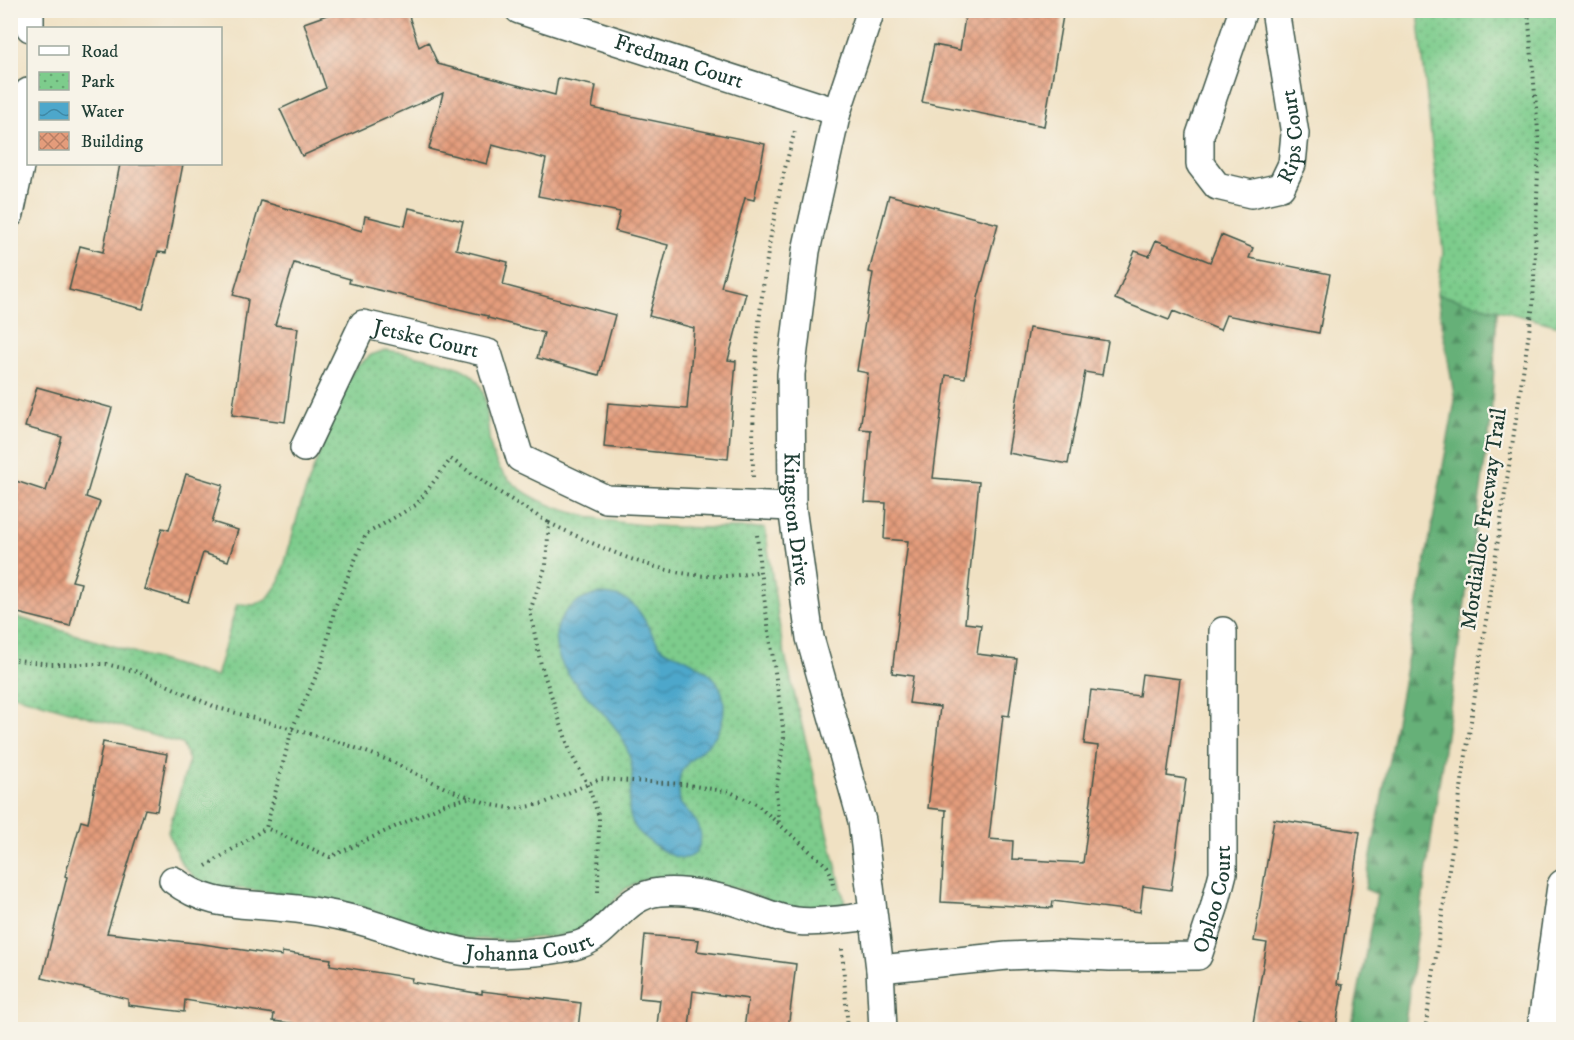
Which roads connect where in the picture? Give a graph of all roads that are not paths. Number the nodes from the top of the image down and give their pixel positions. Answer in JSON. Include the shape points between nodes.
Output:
{"nodes":[{"id":1,"x":30,"y":10,"type":"edge"},
{"id":2,"x":519,"y":10,"type":"edge"},
{"id":3,"x":871,"y":10,"type":"edge"},
{"id":4,"x":1243,"y":10,"type":"edge"},
{"id":5,"x":1275,"y":10,"type":"edge"},
{"id":6,"x":30,"y":27,"type":"edge"},
{"id":7,"x":27,"y":101,"type":"edge"},
{"id":8,"x":837,"y":112,"type":"junction"},
{"id":9,"x":10,"y":214,"type":"edge"},
{"id":10,"x":304,"y":448,"type":"dead end"},
{"id":11,"x":792,"y":507,"type":"junction"},
{"id":12,"x":1223,"y":631,"type":"dead end"},
{"id":13,"x":173,"y":880,"type":"road end"},
{"id":14,"x":1563,"y":885,"type":"edge"},
{"id":15,"x":873,"y":916,"type":"junction"},
{"id":16,"x":880,"y":969,"type":"junction"},
{"id":17,"x":883,"y":1029,"type":"edge"},
{"id":18,"x":1544,"y":1029,"type":"edge"}],
"edges":[{"from":1,"to":6,"type":"street"},
{"from":2,"to":8,"type":"street","name":"Fredman Court"},
{"from":3,"to":8,"type":"street","name":"Kingston Drive"},
{"from":4,"to":5,"type":"street","name":"Rips Court","via":[[1200,135],[1200,164],[1217,186],[1251,194],[1281,187],[1292,164],[1295,134]]},
{"from":7,"to":9,"type":"street"},
{"from":8,"to":11,"type":"street","name":"Kingston Drive","via":[[806,251],[791,374]]},
{"from":10,"to":11,"type":"street","name":"Jetske Court","via":[[363,324],[488,353],[520,458],[606,499]]},
{"from":11,"to":15,"type":"street","name":"Kingston Drive","via":[[810,638],[862,821]]},
{"from":12,"to":16,"type":"street","name":"Oploo Court","via":[[1222,873],[1198,956],[1050,954]]},
{"from":13,"to":15,"type":"street","name":"Johanna Court","via":[[206,899],[315,911],[468,952],[541,951],[576,946],[593,939],[640,897],[666,892],[715,897],[798,921]]},
{"from":14,"to":18,"type":"highway"},
{"from":15,"to":16,"type":"street","name":"Kingston Drive"},
{"from":16,"to":17,"type":"street","name":"Kingston Drive"}]}
